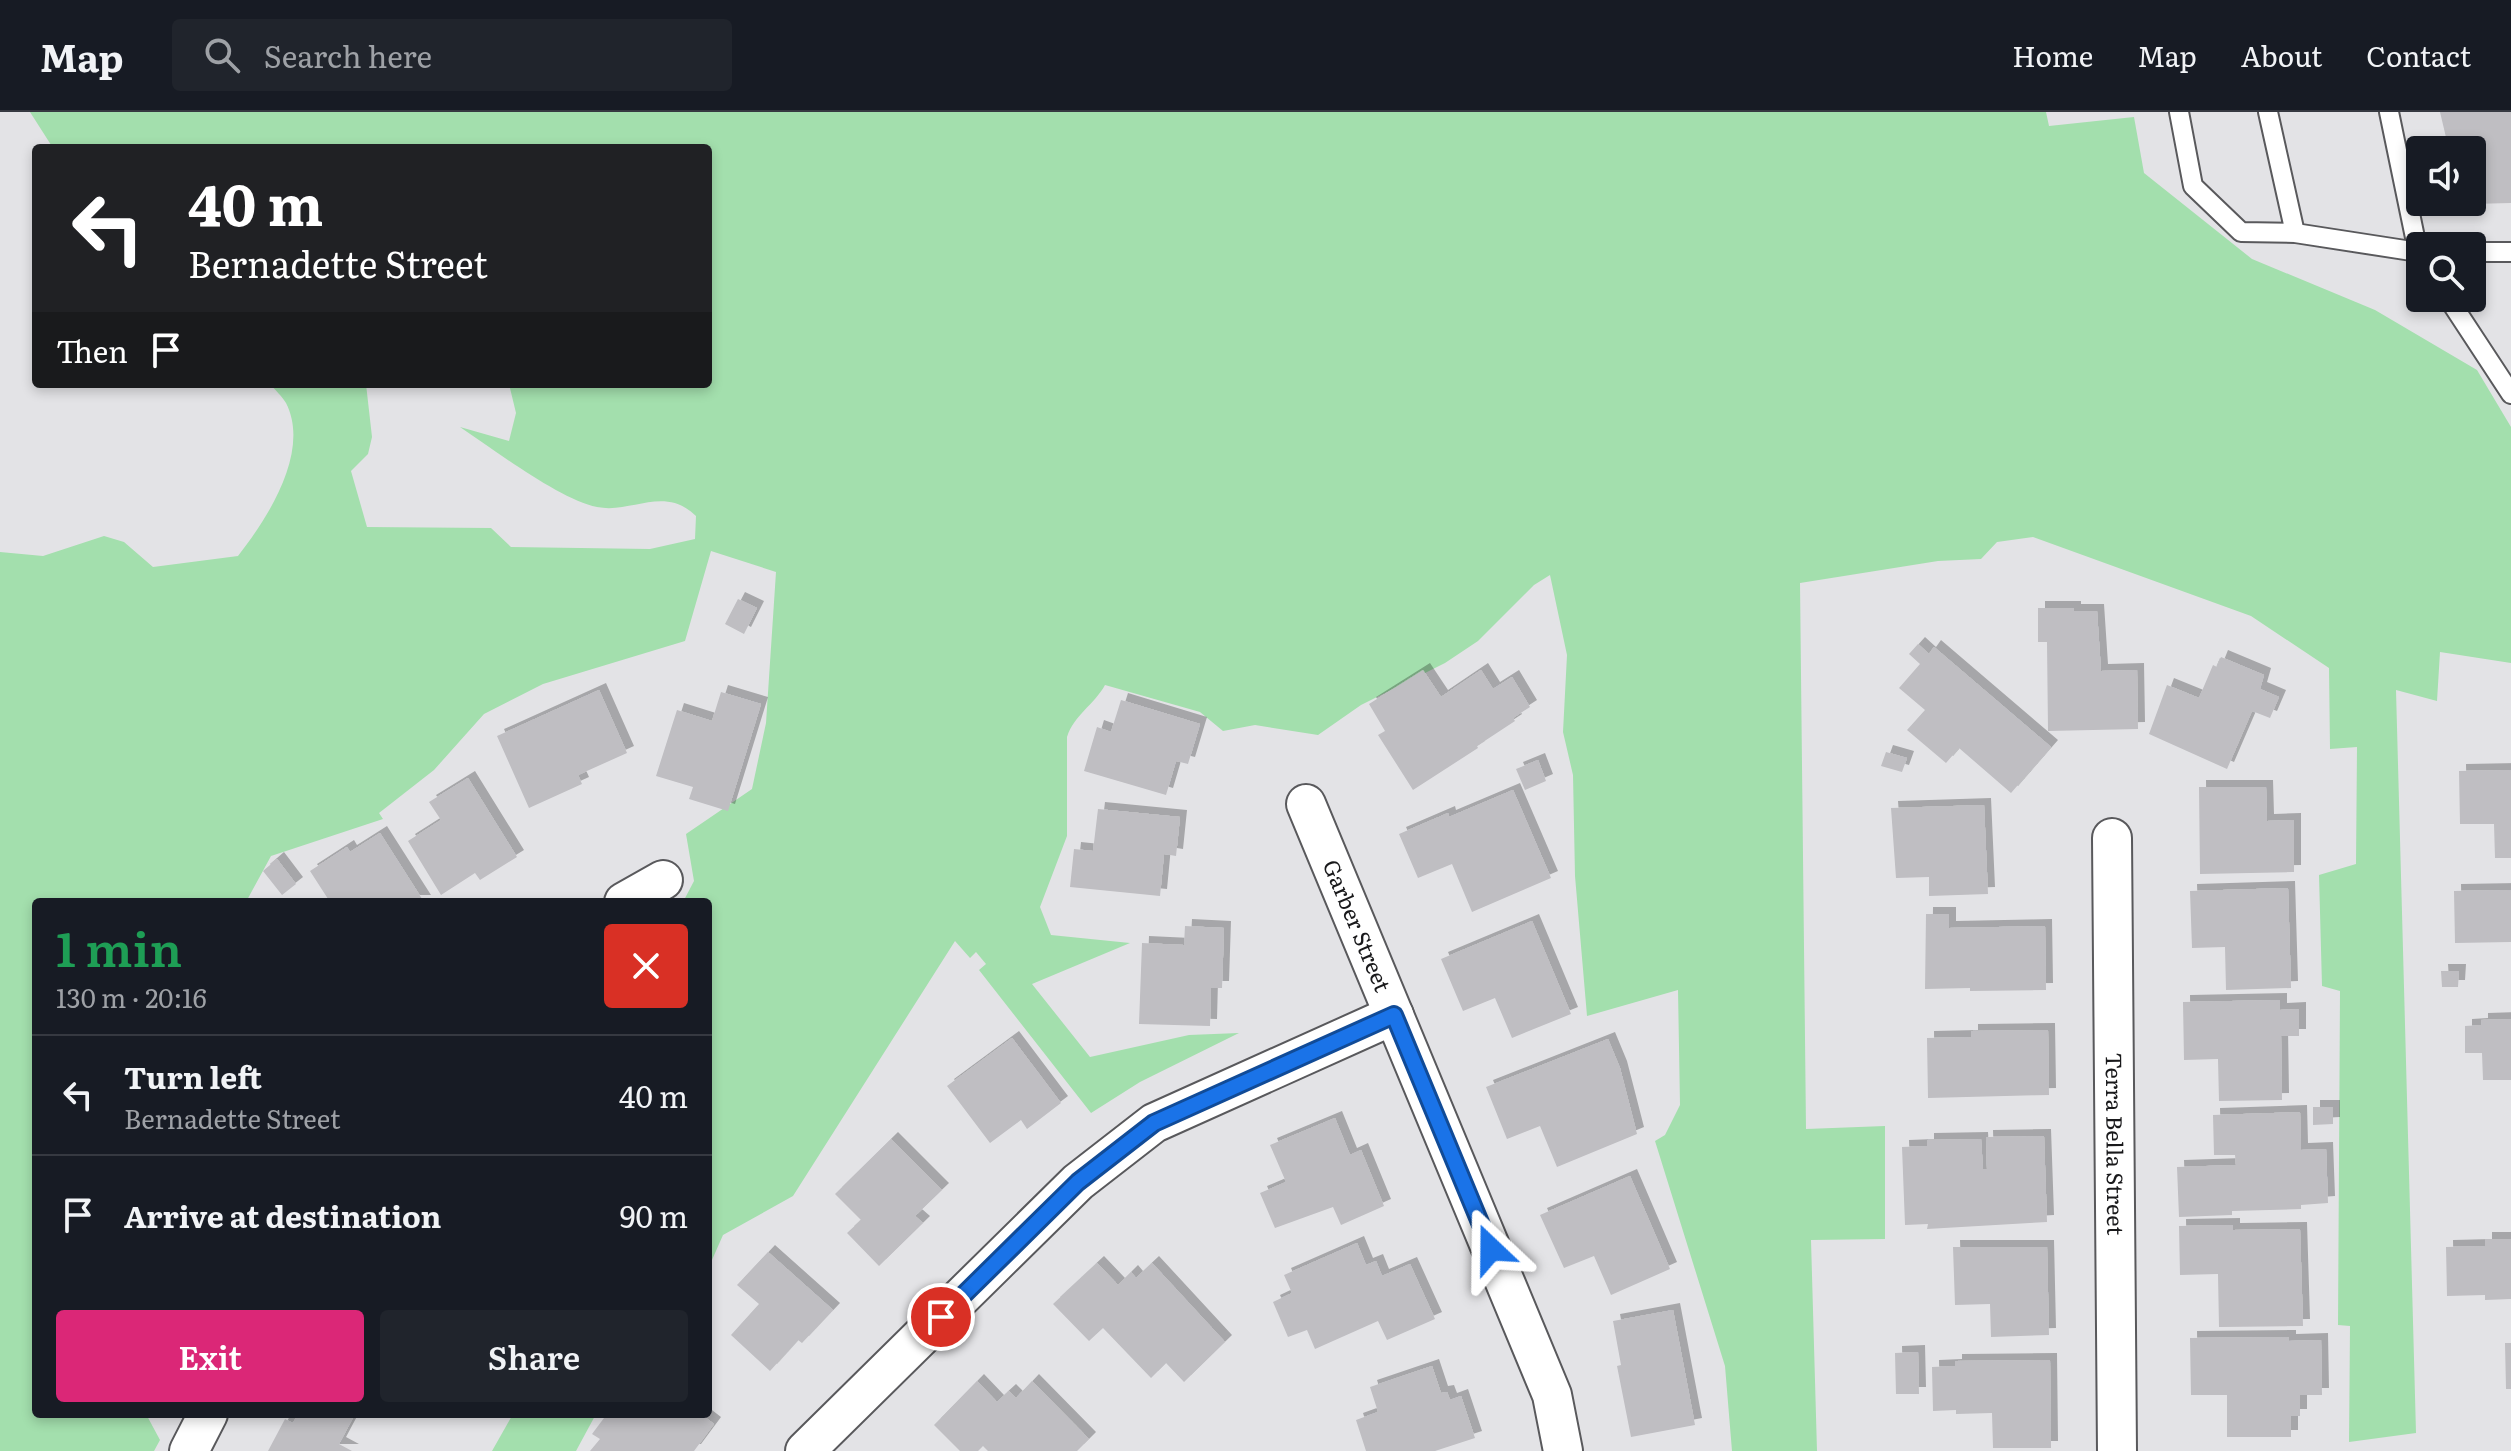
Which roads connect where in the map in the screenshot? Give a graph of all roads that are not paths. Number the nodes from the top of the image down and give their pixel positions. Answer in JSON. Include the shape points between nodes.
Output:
{"nodes":[{"id":1,"x":2179,"y":112,"type":"edge"},
{"id":2,"x":2268,"y":112,"type":"edge"},
{"id":3,"x":2389,"y":112,"type":"edge"},
{"id":4,"x":2415,"y":232,"type":"edge"},
{"id":5,"x":2295,"y":233,"type":"junction"},
{"id":6,"x":2406,"y":251,"type":"edge"},
{"id":7,"x":2486,"y":252,"type":"edge"},
{"id":8,"x":2511,"y":252,"type":"edge"},
{"id":9,"x":2458,"y":312,"type":"edge"},
{"id":10,"x":2509,"y":386,"type":"edge"},
{"id":11,"x":1306,"y":804,"type":"dead end"},
{"id":12,"x":2112,"y":838,"type":"dead end"},
{"id":13,"x":663,"y":880,"type":"dead end"},
{"id":14,"x":631,"y":898,"type":"edge"},
{"id":15,"x":1394,"y":1015,"type":"junction"},
{"id":16,"x":206,"y":1418,"type":"edge"},
{"id":17,"x":189,"y":1451,"type":"edge"},
{"id":18,"x":805,"y":1451,"type":"edge"},
{"id":19,"x":1563,"y":1451,"type":"edge"},
{"id":20,"x":2117,"y":1451,"type":"edge"}],
"edges":[{"from":1,"to":5,"type":"lane","via":[[2193,186],[2241,232]]},
{"from":2,"to":5,"type":"lane"},
{"from":3,"to":4,"type":"lane"},
{"from":5,"to":6,"type":"lane"},
{"from":7,"to":8,"type":"lane"},
{"from":9,"to":10,"type":"lane"},
{"from":11,"to":15,"type":"street","name":"Garber Street"},
{"from":12,"to":20,"type":"street","name":"Terra Bella Street"},
{"from":13,"to":14,"type":"street"},
{"from":15,"to":18,"type":"street","via":[[1154,1123],[1078,1182]]},
{"from":15,"to":19,"type":"street","name":"Garber Street","via":[[1552,1395]]},
{"from":16,"to":17,"type":"street"}]}
